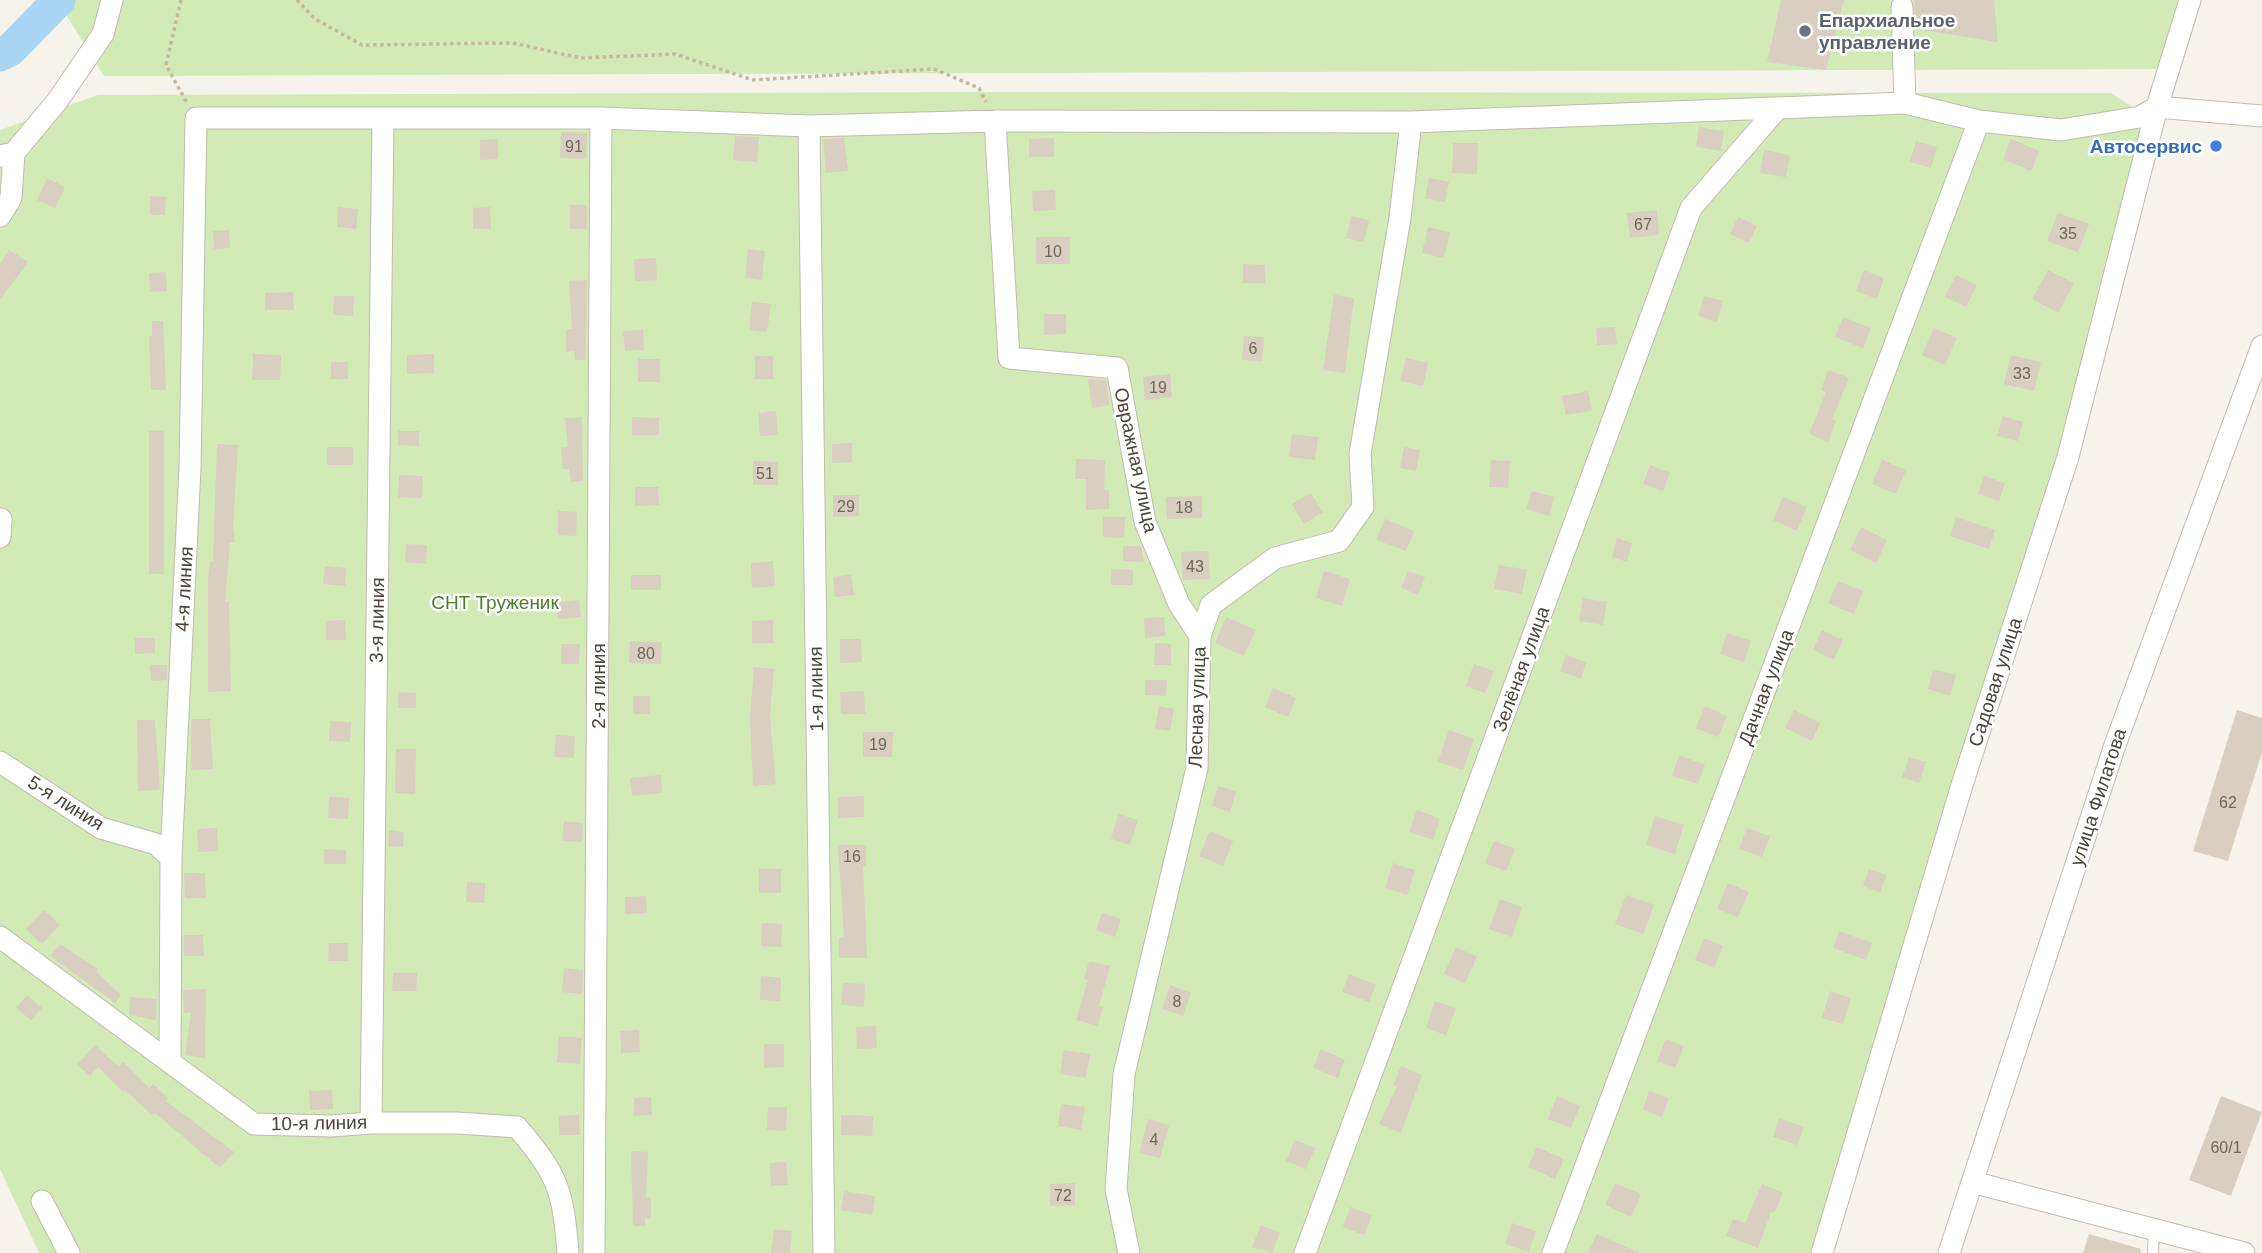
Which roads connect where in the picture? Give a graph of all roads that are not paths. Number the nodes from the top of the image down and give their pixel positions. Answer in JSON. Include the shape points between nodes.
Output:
{"nodes":[{"id":1,"x":112,"y":0,"type":"edge"},
{"id":2,"x":2190,"y":0,"type":"edge"},
{"id":3,"x":1902,"y":7,"type":"dead end"},
{"id":4,"x":1905,"y":103,"type":"junction"},
{"id":5,"x":2157,"y":107,"type":"junction"},
{"id":6,"x":1777,"y":108,"type":"junction"},
{"id":7,"x":2262,"y":116,"type":"edge"},
{"id":8,"x":383,"y":118,"type":"junction"},
{"id":9,"x":601,"y":118,"type":"junction"},
{"id":10,"x":996,"y":121,"type":"junction"},
{"id":11,"x":1979,"y":121,"type":"junction"},
{"id":12,"x":1411,"y":122,"type":"junction"},
{"id":13,"x":809,"y":126,"type":"junction"},
{"id":14,"x":7,"y":154,"type":"edge"},
{"id":15,"x":0,"y":216,"type":"edge"},
{"id":16,"x":2262,"y":346,"type":"edge"},
{"id":17,"x":1,"y":519,"type":"edge"},
{"id":18,"x":0,"y":537,"type":"edge"},
{"id":19,"x":1200,"y":636,"type":"junction"},
{"id":20,"x":0,"y":762,"type":"edge"},
{"id":21,"x":171,"y":858,"type":"junction"},
{"id":22,"x":0,"y":937,"type":"edge"},
{"id":23,"x":170,"y":1060,"type":"junction"},
{"id":24,"x":371,"y":1123,"type":"junction"},
{"id":25,"x":1972,"y":1182,"type":"junction"},
{"id":26,"x":42,"y":1201,"type":"dead end"},
{"id":27,"x":2154,"y":1230,"type":"junction"},
{"id":28,"x":69,"y":1253,"type":"edge"},
{"id":29,"x":568,"y":1253,"type":"edge"},
{"id":30,"x":594,"y":1253,"type":"edge"},
{"id":31,"x":824,"y":1253,"type":"edge"},
{"id":32,"x":1129,"y":1253,"type":"edge"},
{"id":33,"x":1305,"y":1253,"type":"edge"},
{"id":34,"x":1553,"y":1253,"type":"edge"},
{"id":35,"x":1822,"y":1253,"type":"edge"},
{"id":36,"x":1949,"y":1253,"type":"edge"},
{"id":37,"x":2153,"y":1253,"type":"edge"},
{"id":38,"x":2244,"y":1253,"type":"edge"}],
"edges":[{"from":1,"to":14,"type":"street","via":[[103,34],[58,100]]},
{"from":2,"to":5,"type":"street","name":"Садовая улица"},
{"from":3,"to":4,"type":"street"},
{"from":4,"to":6,"type":"street"},
{"from":4,"to":11,"type":"street"},
{"from":5,"to":7,"type":"street"},
{"from":5,"to":11,"type":"street","via":[[2140,117],[2061,130]]},
{"from":5,"to":35,"type":"street","name":"Садовая улица","via":[[2068,457],[1962,785]]},
{"from":6,"to":12,"type":"street"},
{"from":6,"to":33,"type":"street","name":"Зелёная улица","via":[[1690,208]]},
{"from":8,"to":9,"type":"street"},
{"from":8,"to":21,"type":"street","name":"4-я линия","via":[[196,118],[190,468]]},
{"from":8,"to":24,"type":"street","name":"3-я линия"},
{"from":9,"to":13,"type":"street"},
{"from":9,"to":30,"type":"street","name":"2-я линия"},
{"from":10,"to":12,"type":"street"},
{"from":10,"to":13,"type":"street"},
{"from":10,"to":19,"type":"street","name":"Овражная улица","via":[[1009,358],[1118,368],[1145,522],[1179,604]]},
{"from":11,"to":34,"type":"street","name":"Дачная улица"},
{"from":12,"to":19,"type":"street","name":"Лесная улица","via":[[1400,218],[1360,454],[1363,507],[1339,541],[1275,558],[1211,605]]},
{"from":13,"to":31,"type":"street","name":"1-я линия"},
{"from":14,"to":15,"type":"street","via":[[11,198]]},
{"from":16,"to":25,"type":"street","name":"улица Филатова","via":[[2115,745]]},
{"from":17,"to":18,"type":"street"},
{"from":19,"to":32,"type":"street","name":"Лесная улица","via":[[1196,768],[1124,1074],[1116,1188]]},
{"from":20,"to":21,"type":"street","name":"5-я линия","via":[[101,828],[156,845]]},
{"from":21,"to":23,"type":"street","name":"4-я линия"},
{"from":22,"to":23,"type":"street","name":"10-я линия"},
{"from":23,"to":24,"type":"street","name":"10-я линия","via":[[254,1124]]},
{"from":24,"to":29,"type":"street","name":"10-я линия","via":[[517,1127],[547,1163],[564,1203]]},
{"from":25,"to":27,"type":"street"},
{"from":25,"to":36,"type":"street","name":"улица Филатова"},
{"from":26,"to":28,"type":"street"},
{"from":27,"to":37,"type":"lane"},
{"from":27,"to":38,"type":"street"}]}
